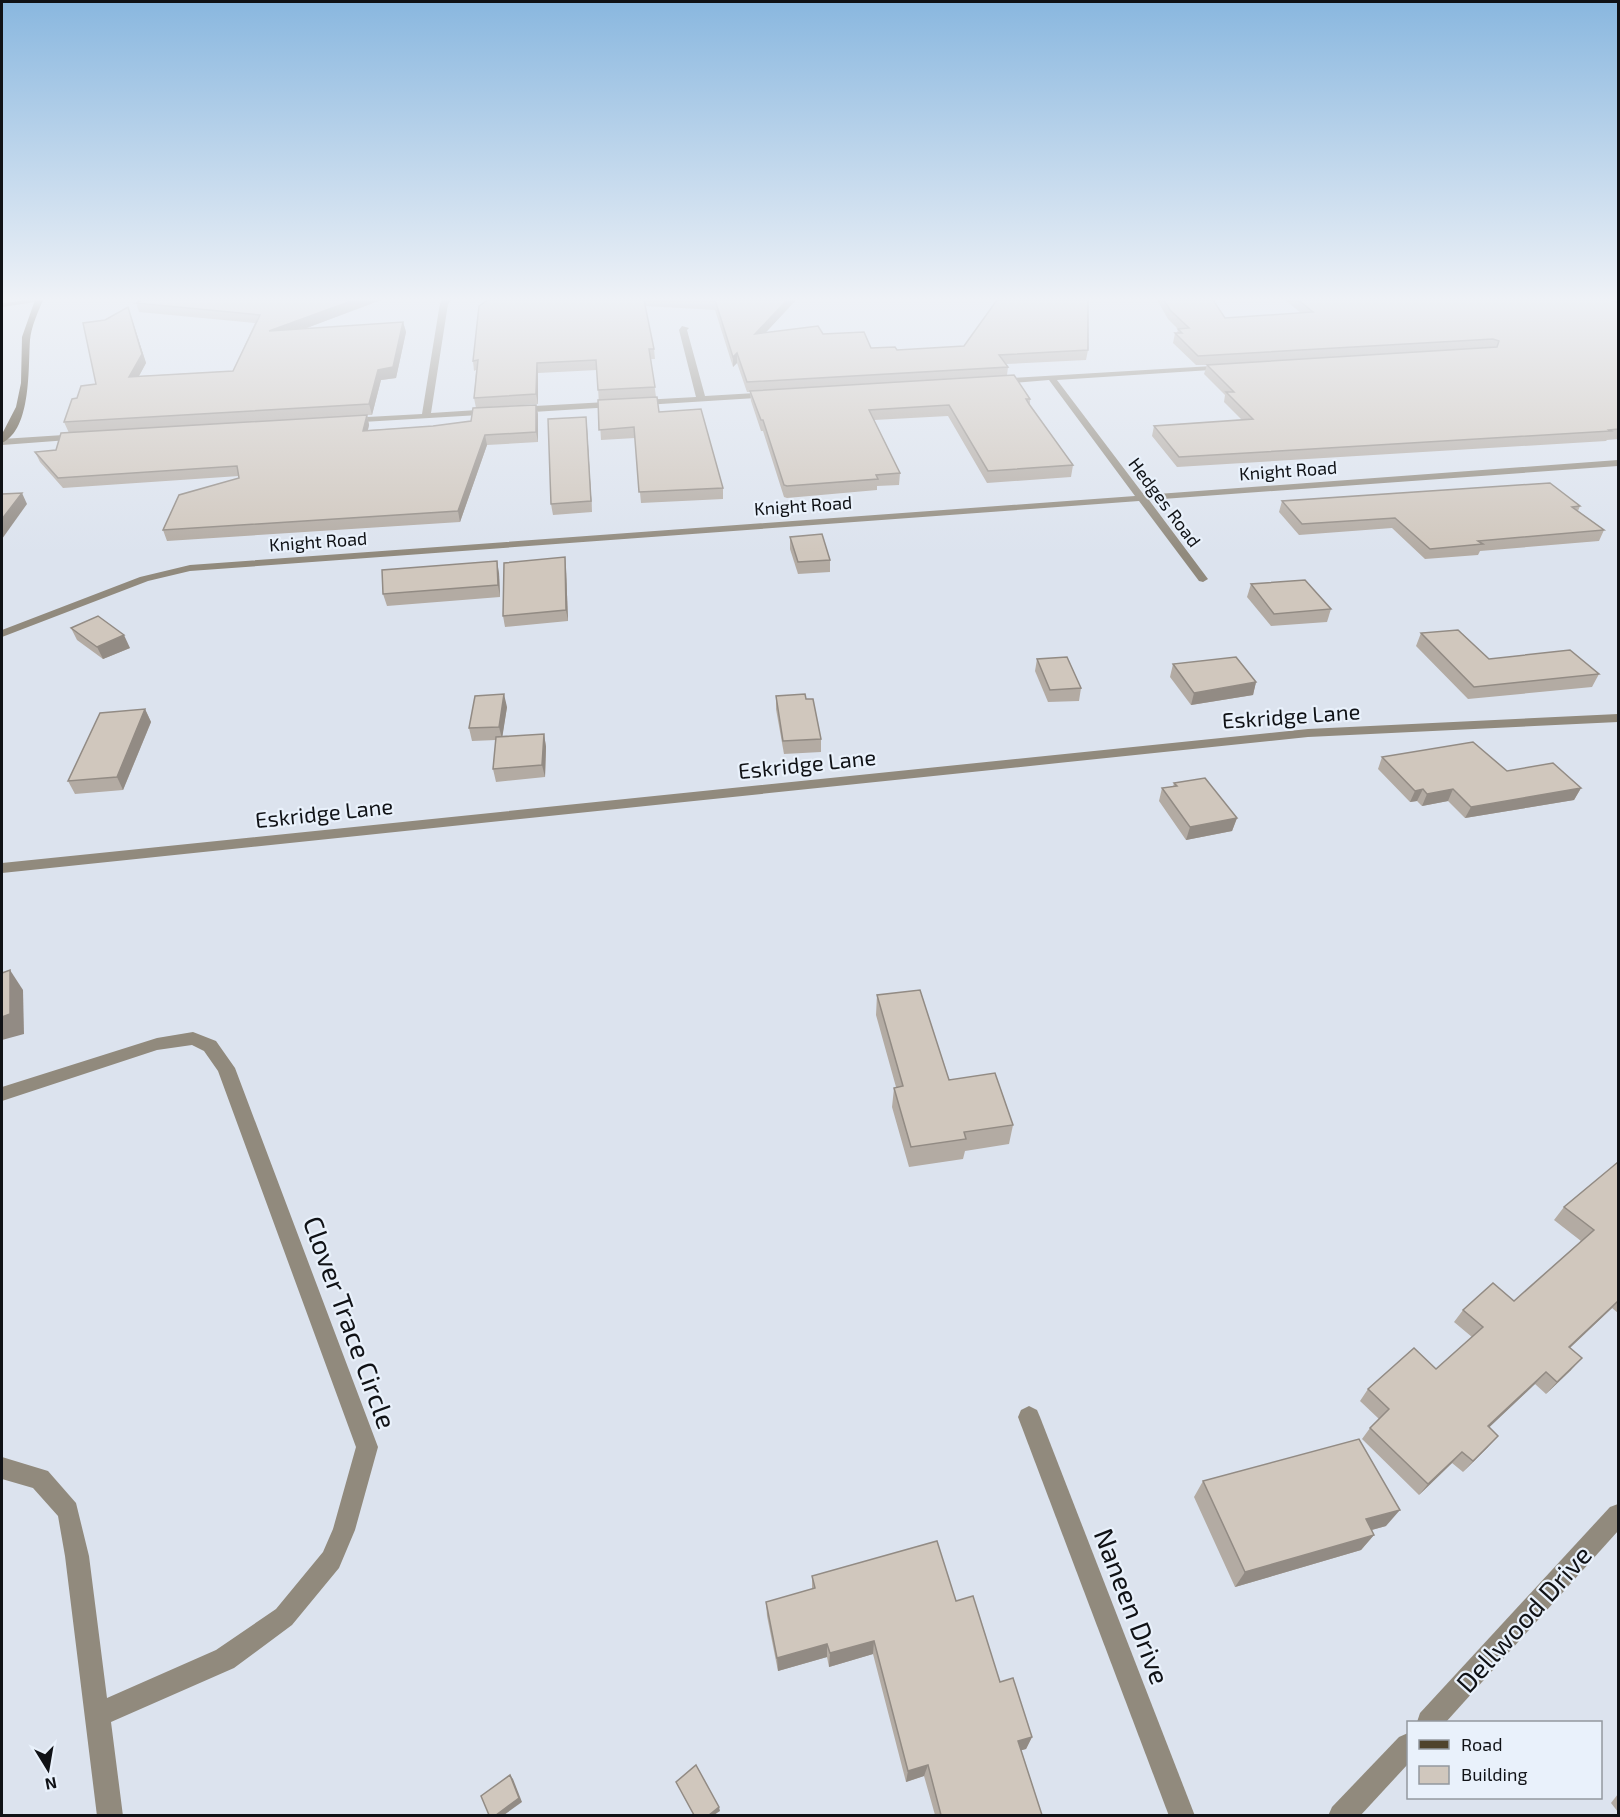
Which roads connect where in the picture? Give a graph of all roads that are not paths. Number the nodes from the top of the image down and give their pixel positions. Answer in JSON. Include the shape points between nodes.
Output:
{"nodes":[{"id":1,"x":25,"y":385,"type":"edge"},
{"id":2,"x":431,"y":385,"type":"edge"},
{"id":3,"x":697,"y":385,"type":"edge"},
{"id":4,"x":1056,"y":385,"type":"edge"},
{"id":5,"x":783,"y":394,"type":"edge"},
{"id":6,"x":701,"y":399,"type":"junction"},
{"id":7,"x":498,"y":411,"type":"edge"},
{"id":8,"x":510,"y":411,"type":"edge"},
{"id":9,"x":426,"y":416,"type":"junction"},
{"id":10,"x":344,"y":421,"type":"edge"},
{"id":11,"x":84,"y":437,"type":"edge"},
{"id":12,"x":2,"y":441,"type":"edge"},
{"id":13,"x":1618,"y":463,"type":"edge"},
{"id":14,"x":1141,"y":497,"type":"junction"},
{"id":15,"x":1203,"y":579,"type":"dead end"},
{"id":16,"x":2,"y":634,"type":"edge"},
{"id":17,"x":1618,"y":718,"type":"edge"},
{"id":18,"x":2,"y":868,"type":"edge"},
{"id":19,"x":2,"y":1094,"type":"edge"},
{"id":20,"x":1029,"y":1417,"type":"dead end"},
{"id":21,"x":2,"y":1468,"type":"edge"},
{"id":22,"x":1618,"y":1515,"type":"edge"},
{"id":23,"x":97,"y":1715,"type":"junction"},
{"id":24,"x":1431,"y":1721,"type":"edge"},
{"id":25,"x":1407,"y":1747,"type":"edge"},
{"id":26,"x":110,"y":1815,"type":"edge"},
{"id":27,"x":1182,"y":1815,"type":"edge"},
{"id":28,"x":1341,"y":1815,"type":"edge"}],
"edges":[{"from":1,"to":12,"type":"main road","via":[[20,407]]},
{"from":2,"to":9,"type":"street"},
{"from":3,"to":6,"type":"street"},
{"from":4,"to":14,"type":"street","name":"Hedges Road"},
{"from":5,"to":6,"type":"street"},
{"from":6,"to":8,"type":"street"},
{"from":7,"to":9,"type":"street"},
{"from":9,"to":10,"type":"street"},
{"from":11,"to":12,"type":"street"},
{"from":13,"to":14,"type":"street","name":"Knight Road"},
{"from":14,"to":15,"type":"street","name":"Hedges Road"},
{"from":14,"to":16,"type":"street","name":"Knight Road","via":[[190,568],[144,579]]},
{"from":17,"to":18,"type":"street","name":"Eskridge Lane","via":[[1308,733]]},
{"from":19,"to":23,"type":"street","name":"Clover Trace Circle","via":[[157,1044],[194,1038],[210,1046],[226,1068],[367,1447],[344,1530],[331,1560],[284,1617],[225,1659]]},
{"from":20,"to":27,"type":"street","name":"Naneen Drive"},
{"from":21,"to":23,"type":"street","via":[[40,1479],[68,1511]]},
{"from":22,"to":24,"type":"street","name":"Dellwood Drive"},
{"from":23,"to":26,"type":"street"},
{"from":25,"to":28,"type":"street"}]}
